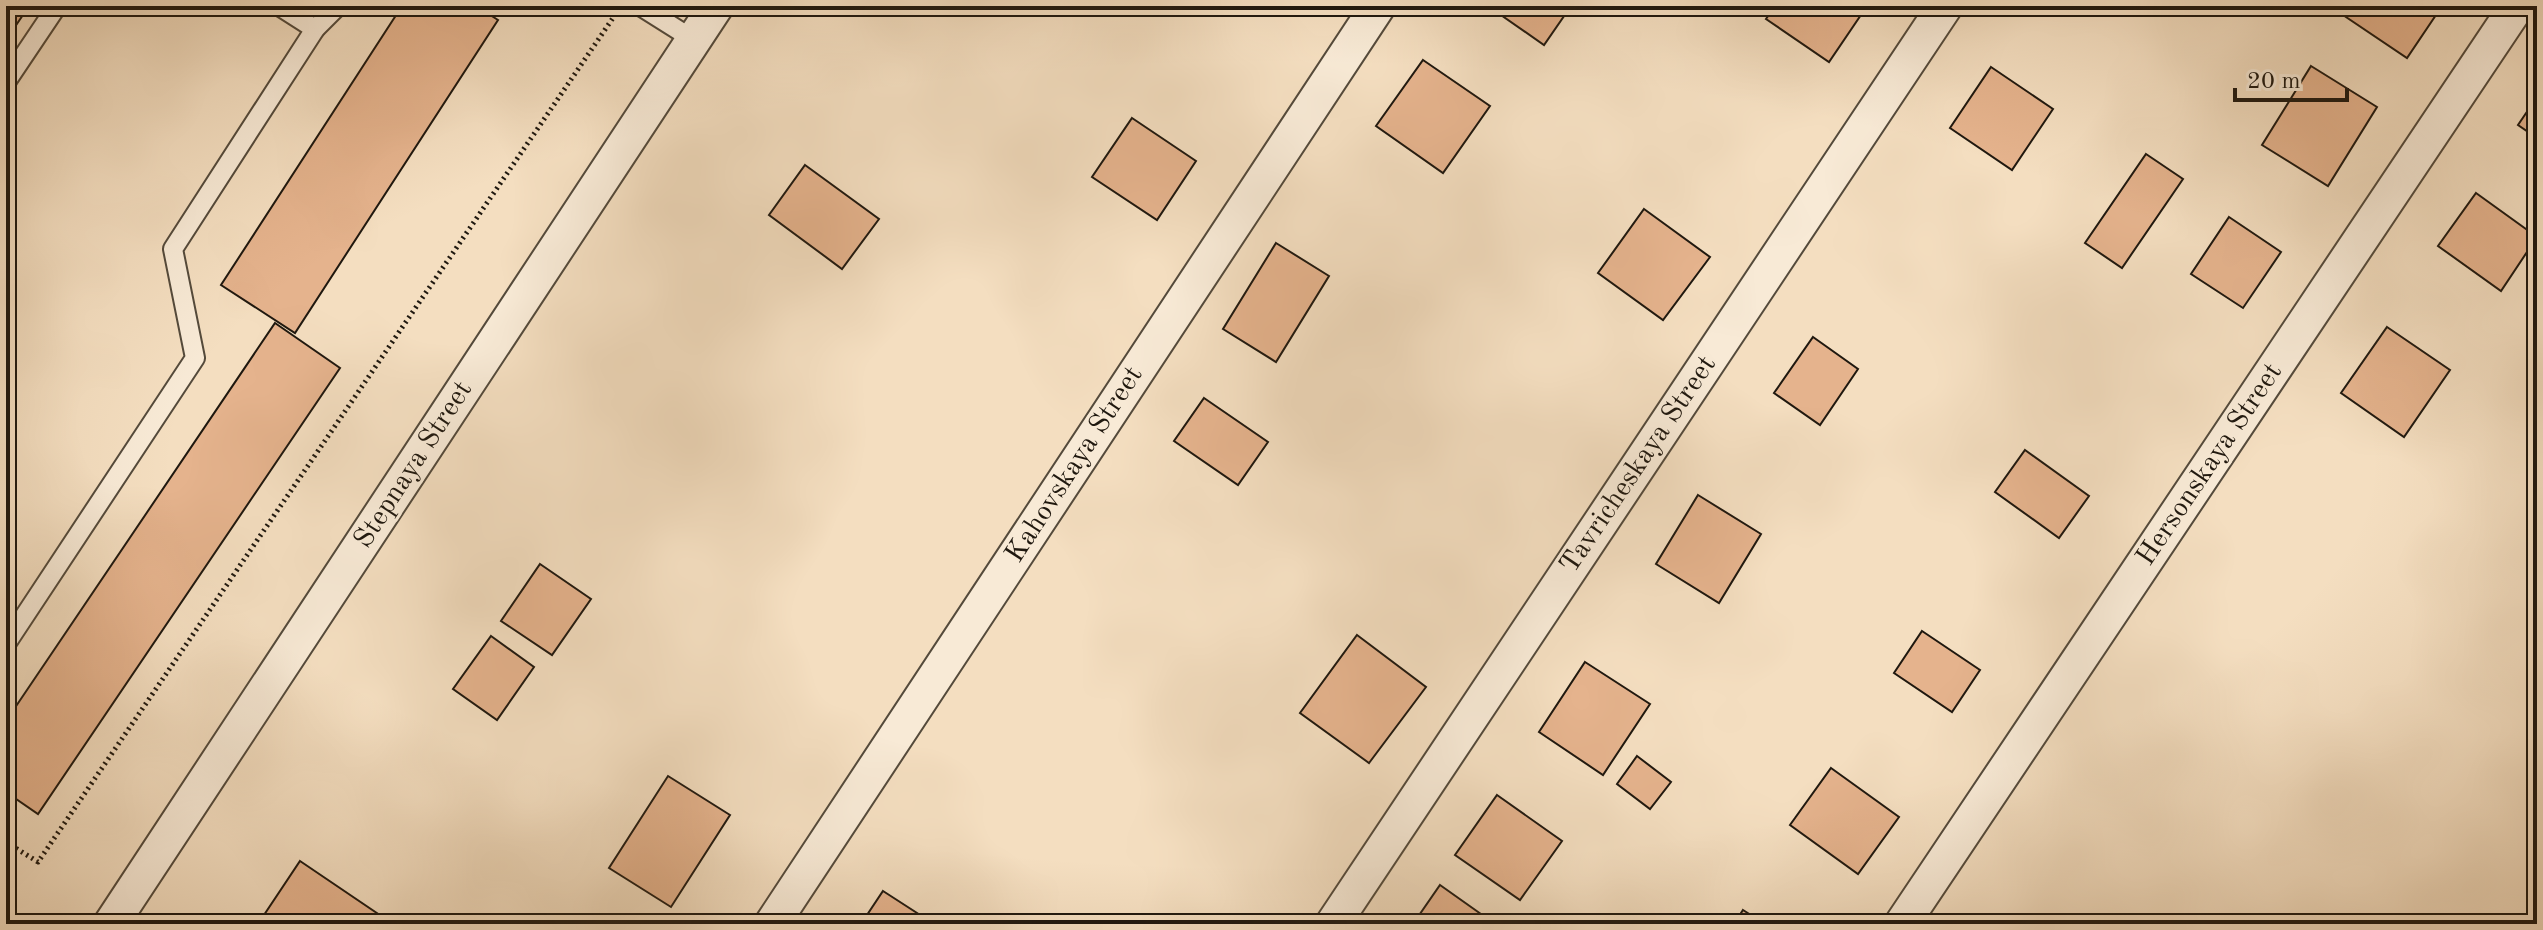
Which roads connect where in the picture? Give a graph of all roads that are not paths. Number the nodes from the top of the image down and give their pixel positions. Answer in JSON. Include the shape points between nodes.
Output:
{"nodes":[{"id":1,"x":57,"y":6,"type":"edge"},
{"id":2,"x":279,"y":6,"type":"edge"},
{"id":3,"x":338,"y":6,"type":"edge"},
{"id":4,"x":640,"y":6,"type":"edge"},
{"id":5,"x":716,"y":6,"type":"edge"},
{"id":6,"x":1378,"y":6,"type":"edge"},
{"id":7,"x":1945,"y":6,"type":"edge"},
{"id":8,"x":2517,"y":6,"type":"edge"},
{"id":9,"x":315,"y":29,"type":"junction"},
{"id":10,"x":694,"y":40,"type":"junction"},
{"id":11,"x":6,"y":82,"type":"edge"},
{"id":12,"x":6,"y":644,"type":"edge"},
{"id":13,"x":111,"y":924,"type":"edge"},
{"id":14,"x":772,"y":924,"type":"edge"},
{"id":15,"x":1333,"y":924,"type":"edge"},
{"id":16,"x":1902,"y":924,"type":"edge"}],
"edges":[{"from":1,"to":11,"type":"lane"},
{"from":2,"to":9,"type":"lane"},
{"from":3,"to":9,"type":"lane"},
{"from":4,"to":10,"type":"lane"},
{"from":5,"to":10,"type":"street","name":"Stepnaya Street"},
{"from":6,"to":14,"type":"street","name":"Kahovskaya Street"},
{"from":7,"to":15,"type":"street","name":"Tavricheskaya Street"},
{"from":8,"to":16,"type":"street","name":"Hersonskaya Street"},
{"from":9,"to":12,"type":"lane","via":[[173,249],[195,358]]},
{"from":10,"to":13,"type":"street","name":"Stepnaya Street"}]}
